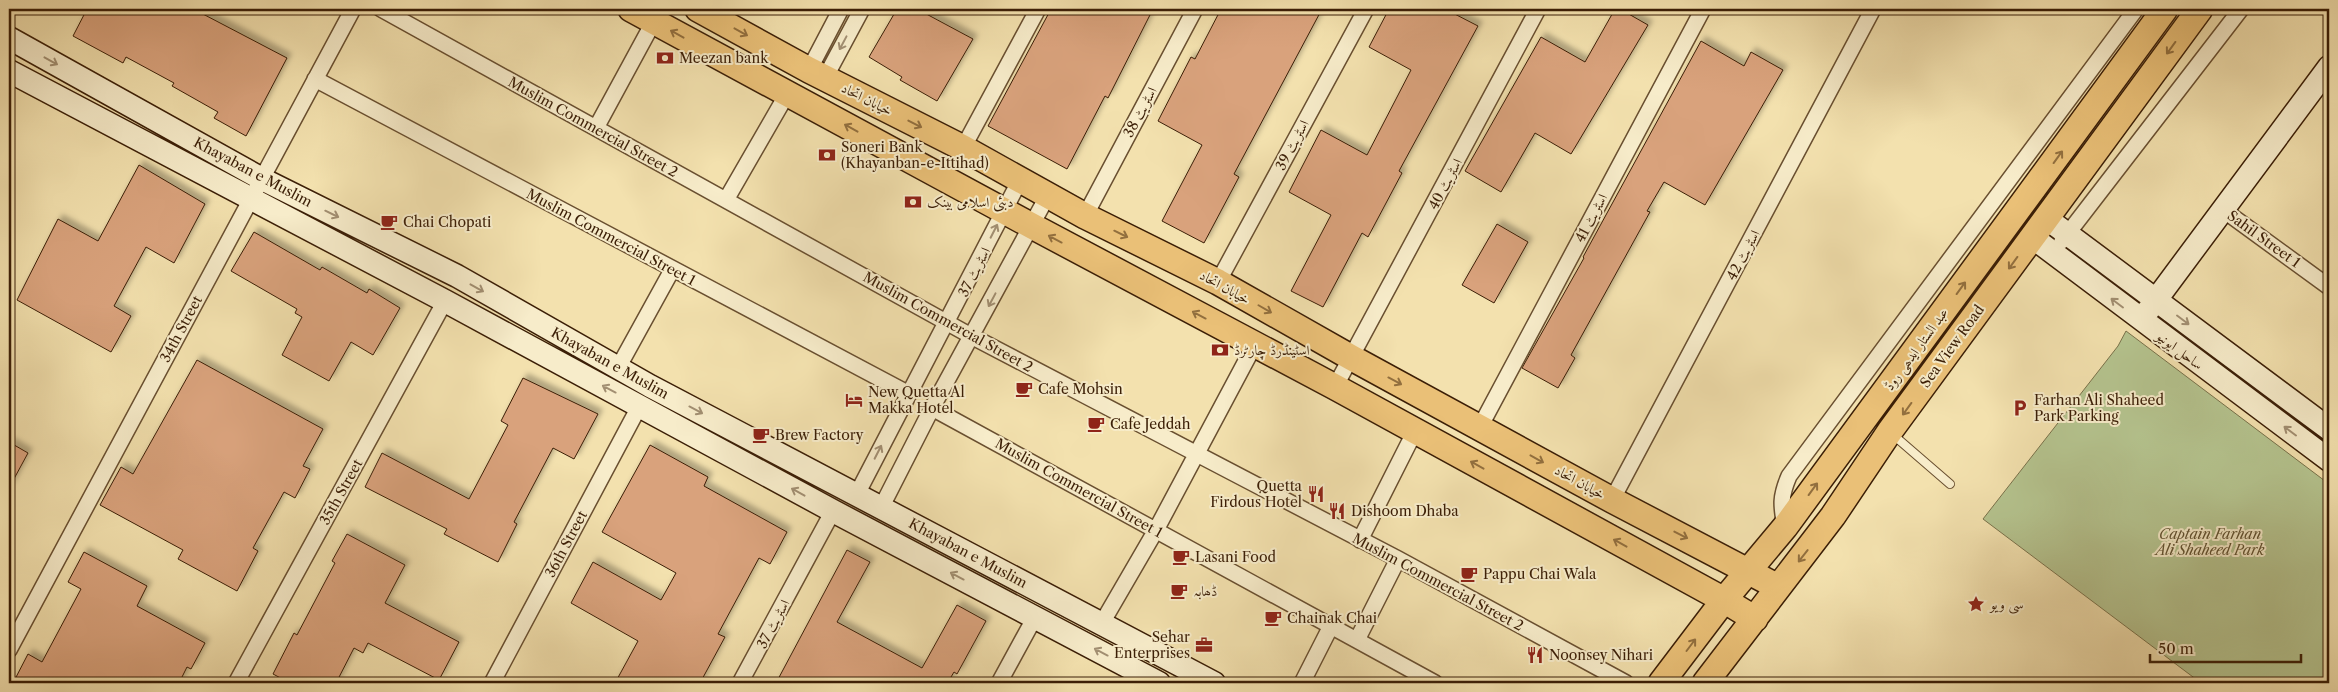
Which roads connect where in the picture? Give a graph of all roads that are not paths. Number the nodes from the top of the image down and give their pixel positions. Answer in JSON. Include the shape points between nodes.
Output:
{"nodes":[{"id":1,"x":353,"y":9,"type":"edge"},
{"id":2,"x":381,"y":9,"type":"edge"},
{"id":3,"x":631,"y":9,"type":"edge"},
{"id":4,"x":698,"y":9,"type":"edge"},
{"id":5,"x":841,"y":9,"type":"edge"},
{"id":6,"x":862,"y":9,"type":"edge"},
{"id":7,"x":1038,"y":9,"type":"edge"},
{"id":8,"x":1196,"y":9,"type":"edge"},
{"id":9,"x":1366,"y":9,"type":"edge"},
{"id":10,"x":1538,"y":9,"type":"edge"},
{"id":11,"x":1703,"y":9,"type":"edge"},
{"id":12,"x":1873,"y":9,"type":"edge"},
{"id":13,"x":2136,"y":9,"type":"edge"},
{"id":14,"x":2165,"y":9,"type":"edge"},
{"id":15,"x":2200,"y":9,"type":"edge"},
{"id":16,"x":2241,"y":9,"type":"edge"},
{"id":17,"x":654,"y":21,"type":"junction"},
{"id":18,"x":9,"y":38,"type":"edge"},
{"id":19,"x":9,"y":71,"type":"edge"},
{"id":20,"x":817,"y":74,"type":"junction"},
{"id":21,"x":2327,"y":75,"type":"edge"},
{"id":22,"x":315,"y":79,"type":"junction"},
{"id":23,"x":787,"y":94,"type":"junction"},
{"id":24,"x":115,"y":97,"type":"junction"},
{"id":25,"x":102,"y":121,"type":"junction"},
{"id":26,"x":596,"y":128,"type":"junction"},
{"id":27,"x":963,"y":148,"type":"junction"},
{"id":28,"x":262,"y":179,"type":"junction"},
{"id":29,"x":1020,"y":180,"type":"junction"},
{"id":30,"x":1048,"y":196,"type":"junction"},
{"id":31,"x":250,"y":200,"type":"junction"},
{"id":32,"x":726,"y":200,"type":"junction"},
{"id":33,"x":2222,"y":209,"type":"junction"},
{"id":34,"x":1004,"y":211,"type":"junction"},
{"id":35,"x":1085,"y":216,"type":"junction"},
{"id":36,"x":2046,"y":218,"type":"junction"},
{"id":37,"x":1032,"y":226,"type":"junction"},
{"id":38,"x":2068,"y":233,"type":"junction"},
{"id":39,"x":2032,"y":237,"type":"junction"},
{"id":40,"x":2053,"y":254,"type":"junction"},
{"id":41,"x":672,"y":270,"type":"junction"},
{"id":42,"x":1218,"y":282,"type":"junction"},
{"id":43,"x":2329,"y":287,"type":"edge"},
{"id":44,"x":2155,"y":300,"type":"junction"},
{"id":45,"x":445,"y":301,"type":"junction"},
{"id":46,"x":534,"y":320,"type":"junction"},
{"id":47,"x":2141,"y":321,"type":"junction"},
{"id":48,"x":948,"y":323,"type":"junction"},
{"id":49,"x":972,"y":337,"type":"junction"},
{"id":50,"x":523,"y":343,"type":"junction"},
{"id":51,"x":1255,"y":344,"type":"junction"},
{"id":52,"x":1352,"y":358,"type":"junction"},
{"id":53,"x":618,"y":368,"type":"junction"},
{"id":54,"x":1335,"y":387,"type":"junction"},
{"id":55,"x":908,"y":394,"type":"junction"},
{"id":56,"x":640,"y":405,"type":"junction"},
{"id":57,"x":932,"y":408,"type":"junction"},
{"id":58,"x":1480,"y":427,"type":"junction"},
{"id":59,"x":2329,"y":428,"type":"edge"},
{"id":60,"x":1415,"y":431,"type":"junction"},
{"id":61,"x":1890,"y":431,"type":"junction"},
{"id":62,"x":760,"y":444,"type":"junction"},
{"id":63,"x":1196,"y":454,"type":"junction"},
{"id":64,"x":2329,"y":460,"type":"edge"},
{"id":65,"x":750,"y":465,"type":"junction"},
{"id":66,"x":1950,"y":484,"type":"dead end"},
{"id":67,"x":856,"y":496,"type":"junction"},
{"id":68,"x":1612,"y":500,"type":"junction"},
{"id":69,"x":880,"y":508,"type":"junction"},
{"id":70,"x":833,"y":511,"type":"junction"},
{"id":71,"x":1785,"y":527,"type":"junction"},
{"id":72,"x":1156,"y":530,"type":"junction"},
{"id":73,"x":1360,"y":540,"type":"junction"},
{"id":74,"x":1398,"y":559,"type":"junction"},
{"id":75,"x":990,"y":565,"type":"junction"},
{"id":76,"x":1750,"y":571,"type":"junction"},
{"id":77,"x":1778,"y":587,"type":"junction"},
{"id":78,"x":979,"y":588,"type":"junction"},
{"id":79,"x":1724,"y":600,"type":"junction"},
{"id":80,"x":1034,"y":617,"type":"junction"},
{"id":81,"x":1754,"y":619,"type":"junction"},
{"id":82,"x":1102,"y":623,"type":"junction"},
{"id":83,"x":1331,"y":626,"type":"junction"},
{"id":84,"x":1356,"y":640,"type":"junction"},
{"id":85,"x":9,"y":650,"type":"edge"},
{"id":86,"x":236,"y":683,"type":"edge"},
{"id":87,"x":492,"y":683,"type":"edge"},
{"id":88,"x":740,"y":683,"type":"edge"},
{"id":89,"x":999,"y":683,"type":"edge"},
{"id":90,"x":1159,"y":683,"type":"edge"},
{"id":91,"x":1214,"y":683,"type":"edge"},
{"id":92,"x":1302,"y":683,"type":"edge"},
{"id":93,"x":1435,"y":683,"type":"edge"},
{"id":94,"x":1626,"y":683,"type":"edge"},
{"id":95,"x":1661,"y":683,"type":"edge"},
{"id":96,"x":1705,"y":683,"type":"edge"}],
"edges":[{"from":1,"to":22,"type":"street","name":"34th Street"},
{"from":2,"to":26,"type":"street","name":"Muslim Commercial Street 2"},
{"from":3,"to":17,"type":"main road"},
{"from":4,"to":20,"type":"main road","name":"خیابان اتحاد","one_way":true},
{"from":5,"to":20,"type":"street"},
{"from":6,"to":20,"type":"street","one_way":true},
{"from":7,"to":27,"type":"street"},
{"from":8,"to":35,"type":"street","name":"اسٹریٹ 38"},
{"from":9,"to":42,"type":"street","name":"اسٹریٹ 39"},
{"from":10,"to":52,"type":"street","name":"اسٹریٹ 40"},
{"from":11,"to":58,"type":"street","name":"اسٹریٹ 41"},
{"from":12,"to":68,"type":"street","name":"اسٹریٹ 42"},
{"from":13,"to":71,"type":"street","via":[[1789,476],[1782,493]]},
{"from":71,"to":14,"type":"main road","name":"عبد الستار ایدھی روڈ","one_way":true},
{"from":15,"to":36,"type":"main road","name":"Sea View Road","one_way":true},
{"from":16,"to":38,"type":"street"},
{"from":23,"to":17,"type":"main road","one_way":true},
{"from":17,"to":26,"type":"street"},
{"from":18,"to":24,"type":"street","name":"Khayaban e Muslim","one_way":true},
{"from":19,"to":25,"type":"street","name":"Khayaban e Muslim"},
{"from":20,"to":27,"type":"main road","name":"خیابان اتحاد","one_way":true},
{"from":21,"to":33,"type":"street"},
{"from":22,"to":28,"type":"street","name":"34th Street"},
{"from":22,"to":41,"type":"street","name":"Muslim Commercial Street 1"},
{"from":23,"to":32,"type":"street"},
{"from":34,"to":23,"type":"main road","one_way":true},
{"from":24,"to":25,"type":"street"},
{"from":24,"to":28,"type":"street","name":"Khayaban e Muslim"},
{"from":25,"to":31,"type":"street","name":"Khayaban e Muslim"},
{"from":26,"to":32,"type":"street","name":"Muslim Commercial Street 2"},
{"from":27,"to":29,"type":"main road","name":"خیابان اتحاد"},
{"from":28,"to":31,"type":"street","name":"34th Street"},
{"from":28,"to":46,"type":"street","name":"Khayaban e Muslim","one_way":true,"via":[[457,276]]},
{"from":29,"to":30,"type":"main road","name":"خیابان اتحاد"},
{"from":29,"to":34,"type":"street","name":"اسٹریٹ 37"},
{"from":30,"to":35,"type":"main road","name":"خیابان اتحاد"},
{"from":30,"to":37,"type":"street","name":"اسٹریٹ 37"},
{"from":31,"to":45,"type":"street","name":"Khayaban e Muslim"},
{"from":31,"to":85,"type":"street","name":"34th Street"},
{"from":32,"to":48,"type":"street","name":"Muslim Commercial Street 2"},
{"from":33,"to":43,"type":"street","name":"Sahil Street 1"},
{"from":33,"to":44,"type":"street"},
{"from":34,"to":37,"type":"main road"},
{"from":48,"to":34,"type":"street","name":"اسٹریٹ 37","one_way":true},
{"from":35,"to":42,"type":"main road","name":"خیابان اتحاد","one_way":true},
{"from":36,"to":38,"type":"street","name":"ساحل ایونیو"},
{"from":36,"to":39,"type":"main road","name":"Sea View Road"},
{"from":37,"to":49,"type":"street","name":"اسٹریٹ 37","one_way":true},
{"from":51,"to":37,"type":"main road","one_way":true},
{"from":38,"to":40,"type":"street"},
{"from":38,"to":44,"type":"street","name":"ساحل ایونیو"},
{"from":39,"to":40,"type":"street","name":"ساحل ایونیو"},
{"from":39,"to":61,"type":"main road","name":"Sea View Road","one_way":true},
{"from":47,"to":40,"type":"street","name":"ساحل ایونیو","one_way":true},
{"from":41,"to":53,"type":"street"},
{"from":41,"to":55,"type":"street","name":"Muslim Commercial Street 1"},
{"from":42,"to":52,"type":"main road","name":"خیابان اتحاد","one_way":true},
{"from":44,"to":47,"type":"street"},
{"from":44,"to":59,"type":"street","name":"ساحل ایونیو","one_way":true},
{"from":45,"to":50,"type":"street","name":"Khayaban e Muslim"},
{"from":45,"to":86,"type":"street","name":"35th Street"},
{"from":46,"to":50,"type":"street"},
{"from":46,"to":53,"type":"street","name":"Khayaban e Muslim"},
{"from":64,"to":47,"type":"street","name":"ساحل ایونیو","one_way":true},
{"from":48,"to":49,"type":"street","name":"Muslim Commercial Street 2"},
{"from":48,"to":55,"type":"street","name":"اسٹریٹ 37"},
{"from":49,"to":57,"type":"street","name":"اسٹریٹ 37"},
{"from":49,"to":63,"type":"street","name":"Muslim Commercial Street 2"},
{"from":56,"to":50,"type":"street","name":"Khayaban e Muslim","one_way":true},
{"from":51,"to":54,"type":"main road"},
{"from":51,"to":63,"type":"street"},
{"from":52,"to":54,"type":"street","name":"اسٹریٹ 40"},
{"from":52,"to":58,"type":"main road","name":"خیابان اتحاد","one_way":true},
{"from":53,"to":62,"type":"street","name":"Khayaban e Muslim","one_way":true},
{"from":54,"to":60,"type":"main road"},
{"from":67,"to":55,"type":"street","name":"اسٹریٹ 37","one_way":true},
{"from":56,"to":65,"type":"street","name":"Khayaban e Muslim"},
{"from":56,"to":87,"type":"street","name":"36th Street"},
{"from":57,"to":69,"type":"street","name":"اسٹریٹ 37"},
{"from":57,"to":72,"type":"street","name":"Muslim Commercial Street 1"},
{"from":58,"to":68,"type":"main road","name":"خیابان اتحاد","one_way":true},
{"from":60,"to":73,"type":"street"},
{"from":79,"to":60,"type":"main road","one_way":true},
{"from":61,"to":66,"type":"lane"},
{"from":61,"to":77,"type":"main road","name":"Sea View Road","one_way":true,"via":[[1833,516]]},
{"from":62,"to":65,"type":"street"},
{"from":62,"to":67,"type":"street","name":"Khayaban e Muslim"},
{"from":63,"to":72,"type":"street"},
{"from":63,"to":73,"type":"street","name":"Muslim Commercial Street 2"},
{"from":70,"to":65,"type":"street","name":"Khayaban e Muslim","one_way":true},
{"from":67,"to":69,"type":"street","name":"Khayaban e Muslim"},
{"from":68,"to":76,"type":"main road","name":"خیابان اتحاد","one_way":true},
{"from":69,"to":75,"type":"street","name":"Khayaban e Muslim"},
{"from":78,"to":70,"type":"street","name":"Khayaban e Muslim","one_way":true},
{"from":70,"to":88,"type":"street","name":"اسٹریٹ 37"},
{"from":71,"to":76,"type":"main road","name":"عبد الستار ایدھی روڈ"},
{"from":72,"to":82,"type":"street"},
{"from":72,"to":83,"type":"street","name":"Muslim Commercial Street 1"},
{"from":73,"to":74,"type":"street","name":"Muslim Commercial Street 2"},
{"from":74,"to":84,"type":"street"},
{"from":74,"to":94,"type":"street","name":"Muslim Commercial Street 2"},
{"from":75,"to":78,"type":"street"},
{"from":75,"to":82,"type":"street","name":"Khayaban e Muslim"},
{"from":76,"to":77,"type":"main road","name":"خیابان اتحاد"},
{"from":76,"to":79,"type":"main road","name":"عبد الستار ایدھی روڈ"},
{"from":77,"to":81,"type":"main road","name":"Sea View Road"},
{"from":78,"to":80,"type":"street","name":"Khayaban e Muslim"},
{"from":79,"to":81,"type":"main road"},
{"from":95,"to":79,"type":"main road","name":"عبد الستار ایدھی روڈ","one_way":true},
{"from":80,"to":89,"type":"street"},
{"from":90,"to":80,"type":"street","name":"Khayaban e Muslim","one_way":true},
{"from":81,"to":96,"type":"main road","name":"Sea View Road"},
{"from":82,"to":91,"type":"street","name":"Khayaban e Muslim"},
{"from":83,"to":84,"type":"street","name":"Muslim Commercial Street 1"},
{"from":83,"to":92,"type":"street"},
{"from":84,"to":93,"type":"street","name":"Muslim Commercial Street 1"}]}
